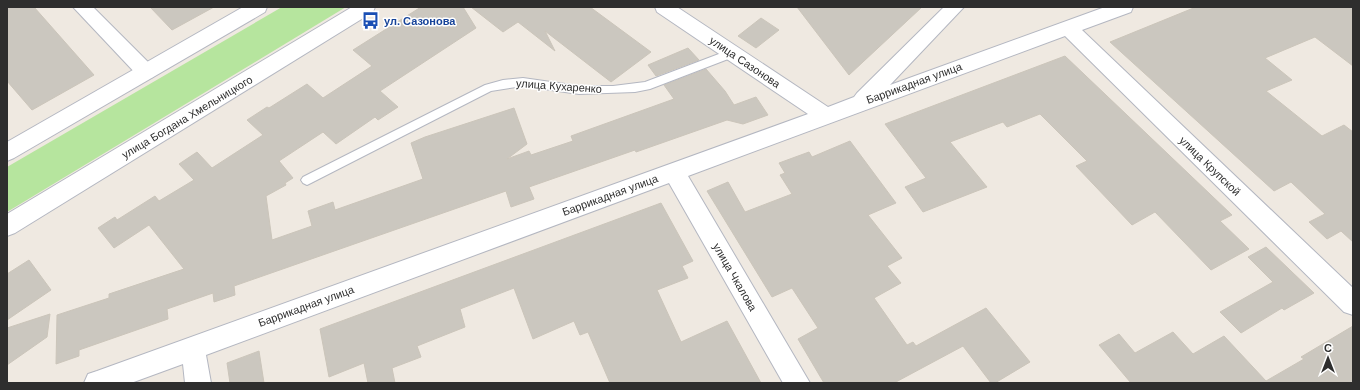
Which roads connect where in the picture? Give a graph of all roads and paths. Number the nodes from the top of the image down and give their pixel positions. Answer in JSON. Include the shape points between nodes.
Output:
{"nodes":[{"id":1,"x":82,"y":7,"type":"edge"},
{"id":2,"x":258,"y":7,"type":"edge"},
{"id":3,"x":366,"y":7,"type":"edge"},
{"id":4,"x":664,"y":7,"type":"edge"},
{"id":5,"x":955,"y":7,"type":"edge"},
{"id":6,"x":1124,"y":7,"type":"edge"},
{"id":7,"x":1067,"y":27,"type":"junction"},
{"id":8,"x":732,"y":53,"type":"junction"},
{"id":9,"x":146,"y":72,"type":"junction"},
{"id":10,"x":859,"y":104,"type":"junction"},
{"id":11,"x":826,"y":116,"type":"junction"},
{"id":12,"x":7,"y":152,"type":"edge"},
{"id":13,"x":674,"y":172,"type":"junction"},
{"id":14,"x":307,"y":180,"type":"dead end"},
{"id":15,"x":7,"y":226,"type":"edge"},
{"id":16,"x":1353,"y":304,"type":"edge"},
{"id":17,"x":192,"y":348,"type":"junction"},
{"id":18,"x":97,"y":383,"type":"edge"},
{"id":19,"x":198,"y":383,"type":"edge"},
{"id":20,"x":797,"y":383,"type":"edge"}],
"edges":[{"from":1,"to":9,"type":"street"},
{"from":2,"to":9,"type":"street"},
{"from":3,"to":15,"type":"street","name":"улица Богдана Хмельницкого"},
{"from":4,"to":8,"type":"street","name":"улица Сазонова"},
{"from":5,"to":10,"type":"street"},
{"from":6,"to":7,"type":"street","name":"Баррикадная улица"},
{"from":7,"to":10,"type":"street","name":"Баррикадная улица"},
{"from":7,"to":16,"type":"street","name":"улица Крупской"},
{"from":8,"to":11,"type":"street","name":"улица Сазонова"},
{"from":8,"to":14,"type":"lane","name":"улица Кухаренко","via":[[646,86],[632,88],[558,88],[527,82],[494,86]]},
{"from":9,"to":12,"type":"street"},
{"from":10,"to":11,"type":"street","name":"Баррикадная улица"},
{"from":11,"to":13,"type":"street","name":"Баррикадная улица"},
{"from":13,"to":17,"type":"street","name":"Баррикадная улица"},
{"from":13,"to":20,"type":"street","name":"улица Чкалова"},
{"from":17,"to":18,"type":"street","name":"Баррикадная улица"},
{"from":17,"to":19,"type":"street"}]}
